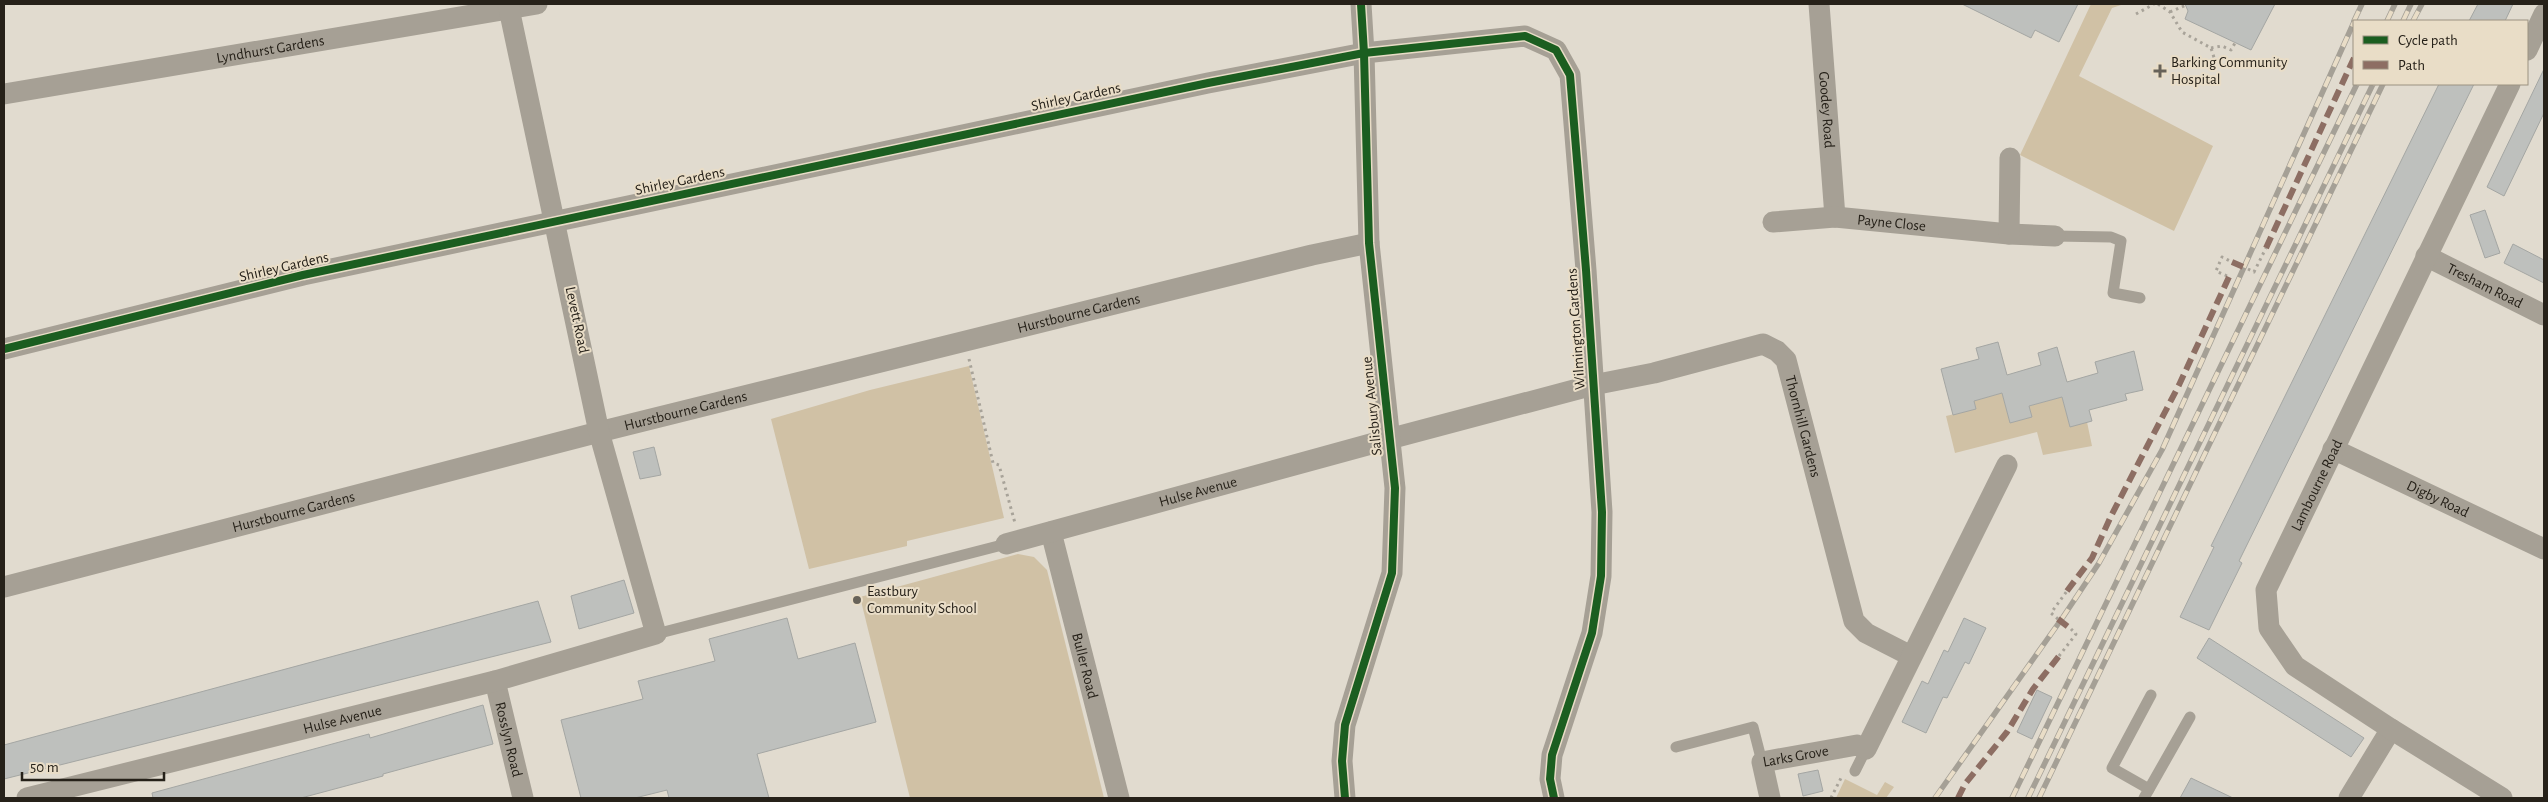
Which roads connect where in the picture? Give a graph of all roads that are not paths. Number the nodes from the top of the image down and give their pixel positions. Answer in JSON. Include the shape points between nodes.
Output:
{"nodes":[{"id":1,"x":537,"y":4,"type":"edge"},
{"id":2,"x":1360,"y":4,"type":"edge"},
{"id":3,"x":1819,"y":4,"type":"edge"},
{"id":4,"x":509,"y":7,"type":"edge"},
{"id":5,"x":2544,"y":14,"type":"edge"},
{"id":6,"x":2528,"y":48,"type":"edge"},
{"id":7,"x":1364,"y":53,"type":"junction"},
{"id":8,"x":2510,"y":85,"type":"edge"},
{"id":9,"x":4,"y":94,"type":"edge"},
{"id":10,"x":2010,"y":158,"type":"dead end"},
{"id":11,"x":1835,"y":217,"type":"junction"},
{"id":12,"x":556,"y":221,"type":"junction"},
{"id":13,"x":1773,"y":222,"type":"dead end"},
{"id":14,"x":2009,"y":234,"type":"junction"},
{"id":15,"x":2055,"y":236,"type":"joint"},
{"id":16,"x":1369,"y":243,"type":"junction"},
{"id":17,"x":2426,"y":256,"type":"junction"},
{"id":18,"x":2140,"y":298,"type":"dead end"},
{"id":19,"x":2544,"y":315,"type":"edge"},
{"id":20,"x":4,"y":349,"type":"edge"},
{"id":21,"x":1593,"y":385,"type":"junction"},
{"id":22,"x":599,"y":432,"type":"junction"},
{"id":23,"x":1388,"y":439,"type":"junction"},
{"id":24,"x":2333,"y":449,"type":"junction"},
{"id":25,"x":2007,"y":465,"type":"dead end"},
{"id":26,"x":1051,"y":532,"type":"junction"},
{"id":27,"x":1012,"y":542,"type":"joint"},
{"id":28,"x":2544,"y":549,"type":"edge"},
{"id":29,"x":4,"y":587,"type":"edge"},
{"id":30,"x":656,"y":634,"type":"junction"},
{"id":31,"x":1911,"y":656,"type":"junction"},
{"id":32,"x":495,"y":681,"type":"junction"},
{"id":33,"x":2151,"y":695,"type":"dead end"},
{"id":34,"x":2190,"y":717,"type":"dead end"},
{"id":35,"x":2391,"y":730,"type":"junction"},
{"id":36,"x":1676,"y":747,"type":"dead end"},
{"id":37,"x":1866,"y":749,"type":"junction"},
{"id":38,"x":1762,"y":762,"type":"junction"},
{"id":39,"x":1855,"y":771,"type":"road end"},
{"id":40,"x":2146,"y":794,"type":"edge"},
{"id":41,"x":27,"y":798,"type":"edge"},
{"id":42,"x":523,"y":798,"type":"edge"},
{"id":43,"x":1119,"y":798,"type":"edge"},
{"id":44,"x":1345,"y":798,"type":"edge"},
{"id":45,"x":1554,"y":798,"type":"edge"},
{"id":46,"x":1770,"y":798,"type":"edge"},
{"id":47,"x":2348,"y":798,"type":"edge"},
{"id":48,"x":2502,"y":798,"type":"edge"}],
"edges":[{"from":1,"to":4,"type":"street","name":"Lyndhurst Gardens"},
{"from":2,"to":7,"type":"street","name":"Salisbury Avenue"},
{"from":3,"to":11,"type":"street","name":"Goodey Road"},
{"from":4,"to":9,"type":"street","name":"Lyndhurst Gardens"},
{"from":4,"to":12,"type":"street","name":"Levett Road"},
{"from":5,"to":6,"type":"street"},
{"from":7,"to":12,"type":"street","name":"Shirley Gardens"},
{"from":7,"to":16,"type":"street","name":"Salisbury Avenue"},
{"from":7,"to":21,"type":"street","name":"Wilmington Gardens","via":[[1525,36],[1556,50],[1570,76]]},
{"from":8,"to":17,"type":"street","name":"Lambourne Road"},
{"from":10,"to":14,"type":"street"},
{"from":11,"to":13,"type":"street","name":"Payne Close"},
{"from":11,"to":14,"type":"street","name":"Payne Close"},
{"from":12,"to":20,"type":"street","name":"Shirley Gardens","via":[[303,275]]},
{"from":12,"to":22,"type":"street","name":"Levett Road"},
{"from":14,"to":15,"type":"street","name":"Payne Close"},
{"from":15,"to":18,"type":"lane","via":[[2111,237],[2121,241],[2113,293]]},
{"from":16,"to":22,"type":"street","name":"Hurstbourne Gardens"},
{"from":16,"to":23,"type":"street","name":"Salisbury Avenue"},
{"from":17,"to":19,"type":"street","name":"Tresham Road"},
{"from":17,"to":24,"type":"street","name":"Lambourne Road"},
{"from":21,"to":23,"type":"street","name":"Thornhill Gardens"},
{"from":21,"to":31,"type":"street","name":"Thornhill Gardens","via":[[1654,373],[1752,346],[1763,344],[1777,351],[1786,360],[1854,620],[1866,633]]},
{"from":21,"to":45,"type":"street","name":"Wilmington Gardens","via":[[1602,512],[1601,576],[1592,634],[1552,756],[1550,779]]},
{"from":22,"to":29,"type":"street","name":"Hurstbourne Gardens"},
{"from":22,"to":30,"type":"street","name":"Levett Road"},
{"from":23,"to":26,"type":"street","name":"Hulse Avenue"},
{"from":23,"to":44,"type":"street","name":"Salisbury Avenue","via":[[1394,488],[1392,573],[1345,725],[1342,761]]},
{"from":24,"to":28,"type":"street","name":"Digby Road"},
{"from":24,"to":35,"type":"street","name":"Lambourne Road","via":[[2266,590],[2269,628],[2296,666]]},
{"from":25,"to":31,"type":"street"},
{"from":26,"to":27,"type":"street","name":"Hulse Avenue"},
{"from":26,"to":43,"type":"street","name":"Buller Road"},
{"from":27,"to":30,"type":"lane"},
{"from":30,"to":32,"type":"street","name":"Hulse Avenue"},
{"from":31,"to":37,"type":"street"},
{"from":32,"to":41,"type":"street","name":"Hulse Avenue"},
{"from":32,"to":42,"type":"street","name":"Rosslyn Road"},
{"from":33,"to":40,"type":"lane","via":[[2112,768]]},
{"from":34,"to":40,"type":"lane"},
{"from":35,"to":47,"type":"street"},
{"from":35,"to":48,"type":"street","name":"Lambourne Road"},
{"from":36,"to":38,"type":"lane","via":[[1753,727]]},
{"from":37,"to":38,"type":"street","name":"Larks Grove","via":[[1857,745]]},
{"from":37,"to":39,"type":"lane"},
{"from":38,"to":46,"type":"street","name":"Larks Grove"}]}
